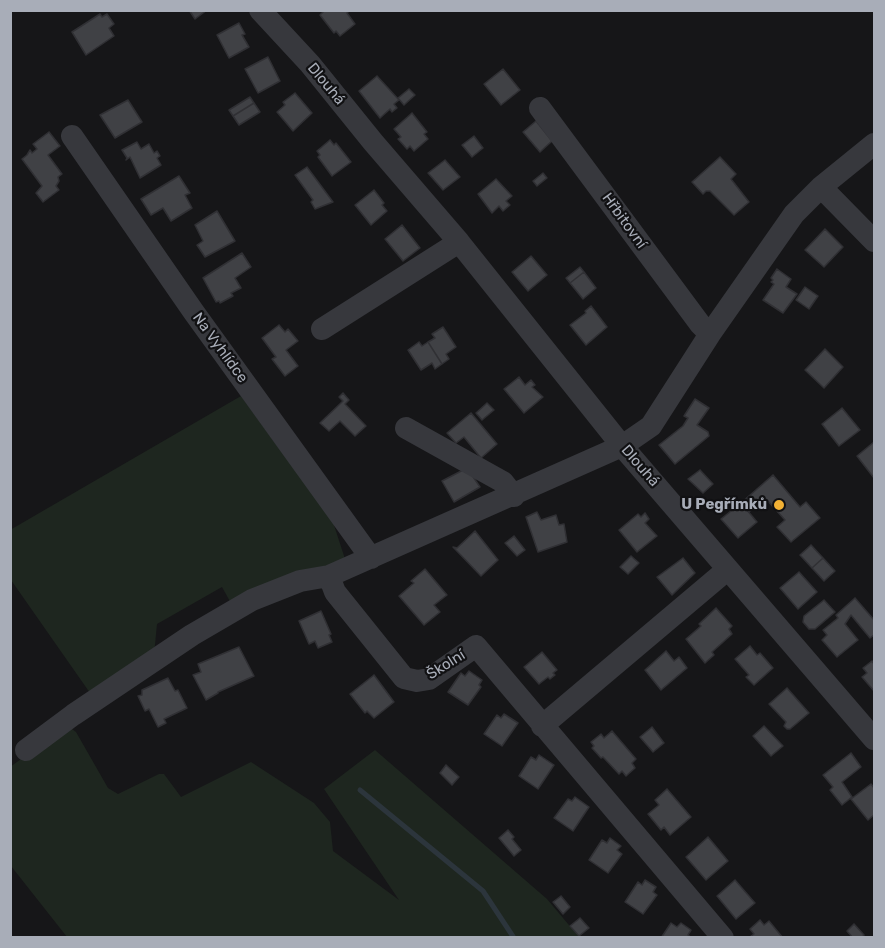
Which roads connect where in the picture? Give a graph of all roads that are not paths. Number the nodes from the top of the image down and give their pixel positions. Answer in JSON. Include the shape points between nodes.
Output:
{"nodes":[{"id":1,"x":260,"y":10,"type":"edge"},
{"id":2,"x":540,"y":108,"type":"dead end"},
{"id":3,"x":72,"y":136,"type":"dead end"},
{"id":4,"x":874,"y":144,"type":"edge"},
{"id":5,"x":821,"y":187,"type":"junction"},
{"id":6,"x":874,"y":241,"type":"edge"},
{"id":7,"x":459,"y":242,"type":"junction"},
{"id":8,"x":322,"y":329,"type":"dead end"},
{"id":9,"x":710,"y":334,"type":"junction"},
{"id":10,"x":406,"y":428,"type":"dead end"},
{"id":11,"x":622,"y":446,"type":"junction"},
{"id":12,"x":514,"y":496,"type":"junction"},
{"id":13,"x":371,"y":558,"type":"junction"},
{"id":14,"x":728,"y":569,"type":"junction"},
{"id":15,"x":329,"y":576,"type":"junction"},
{"id":16,"x":542,"y":726,"type":"junction"},
{"id":17,"x":874,"y":739,"type":"edge"},
{"id":18,"x":26,"y":750,"type":"dead end"},
{"id":19,"x":723,"y":938,"type":"edge"}],
"edges":[{"from":1,"to":7,"type":"street","name":"Dlouhá"},
{"from":2,"to":9,"type":"street","name":"Hřbitovní"},
{"from":3,"to":13,"type":"street","name":"Na Vyhlídce"},
{"from":4,"to":5,"type":"street"},
{"from":5,"to":6,"type":"street"},
{"from":5,"to":9,"type":"street","via":[[794,214]]},
{"from":7,"to":8,"type":"street"},
{"from":7,"to":11,"type":"street","name":"Dlouhá"},
{"from":9,"to":11,"type":"street","via":[[651,426]]},
{"from":10,"to":12,"type":"street","via":[[503,482]]},
{"from":11,"to":12,"type":"street"},
{"from":11,"to":14,"type":"street","name":"Dlouhá"},
{"from":12,"to":13,"type":"street"},
{"from":13,"to":15,"type":"street"},
{"from":14,"to":16,"type":"street"},
{"from":14,"to":17,"type":"street","name":"Dlouhá"},
{"from":15,"to":16,"type":"street","name":"Školní","via":[[335,592],[404,678],[429,679],[476,646]]},
{"from":15,"to":18,"type":"street","via":[[300,581],[252,600],[182,642]]},
{"from":16,"to":19,"type":"street","name":"Školní"}]}
